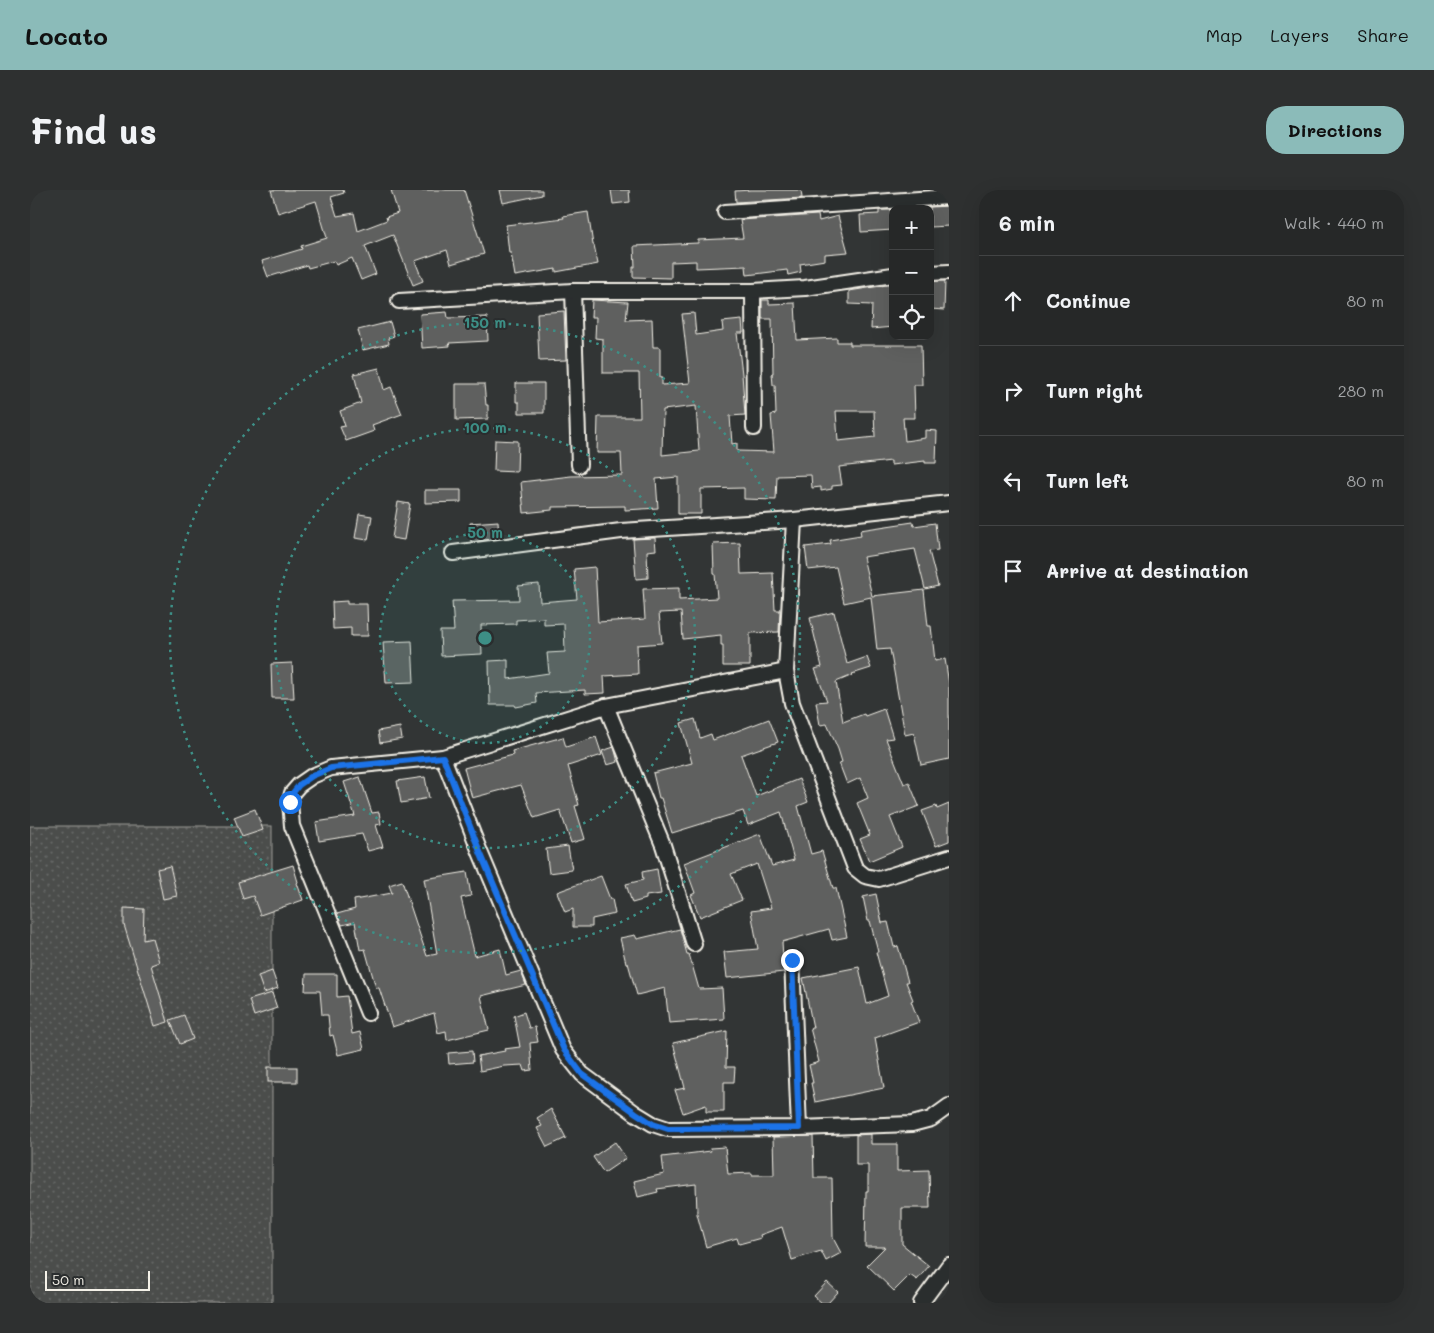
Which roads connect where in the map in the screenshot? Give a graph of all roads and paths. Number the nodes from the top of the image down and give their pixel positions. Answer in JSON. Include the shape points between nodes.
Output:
{"nodes":[{"id":1,"x":949,"y":197,"type":"edge"},
{"id":2,"x":725,"y":212,"type":"dead end"},
{"id":3,"x":934,"y":272,"type":"edge"},
{"id":4,"x":949,"y":272,"type":"edge"},
{"id":5,"x":889,"y":276,"type":"edge"},
{"id":6,"x":752,"y":291,"type":"junction"},
{"id":7,"x":573,"y":292,"type":"junction"},
{"id":8,"x":400,"y":302,"type":"dead end"},
{"id":9,"x":754,"y":428,"type":"dead end"},
{"id":10,"x":579,"y":464,"type":"dead end"},
{"id":11,"x":949,"y":503,"type":"edge"},
{"id":12,"x":794,"y":520,"type":"junction"},
{"id":13,"x":453,"y":553,"type":"dead end"},
{"id":14,"x":786,"y":671,"type":"junction"},
{"id":15,"x":606,"y":706,"type":"junction"},
{"id":16,"x":443,"y":757,"type":"junction"},
{"id":17,"x":949,"y":857,"type":"edge"},
{"id":18,"x":694,"y":944,"type":"dead end"},
{"id":19,"x":792,"y":960,"type":"dead end"},
{"id":20,"x":368,"y":1014,"type":"dead end"},
{"id":21,"x":949,"y":1106,"type":"edge"},
{"id":22,"x":799,"y":1128,"type":"junction"},
{"id":23,"x":949,"y":1265,"type":"edge"},
{"id":24,"x":921,"y":1303,"type":"edge"}],
"edges":[{"from":1,"to":2,"type":"street"},
{"from":3,"to":4,"type":"street"},
{"from":5,"to":6,"type":"street","via":[[805,288]]},
{"from":6,"to":7,"type":"street"},
{"from":6,"to":9,"type":"street"},
{"from":7,"to":8,"type":"street"},
{"from":7,"to":10,"type":"street"},
{"from":11,"to":12,"type":"street"},
{"from":12,"to":13,"type":"street","via":[[621,531]]},
{"from":12,"to":14,"type":"street"},
{"from":14,"to":15,"type":"street"},
{"from":14,"to":17,"type":"street","via":[[792,703],[856,868],[865,876],[879,879]]},
{"from":15,"to":16,"type":"street"},
{"from":15,"to":18,"type":"street","via":[[663,845]]},
{"from":16,"to":20,"type":"street","via":[[331,768],[312,776],[292,794],[292,826]]},
{"from":16,"to":22,"type":"street","via":[[564,1050],[582,1074],[653,1124],[668,1129]]},
{"from":19,"to":22,"type":"street"},
{"from":21,"to":22,"type":"street","via":[[931,1119],[912,1124]]},
{"from":23,"to":24,"type":"street"}]}
